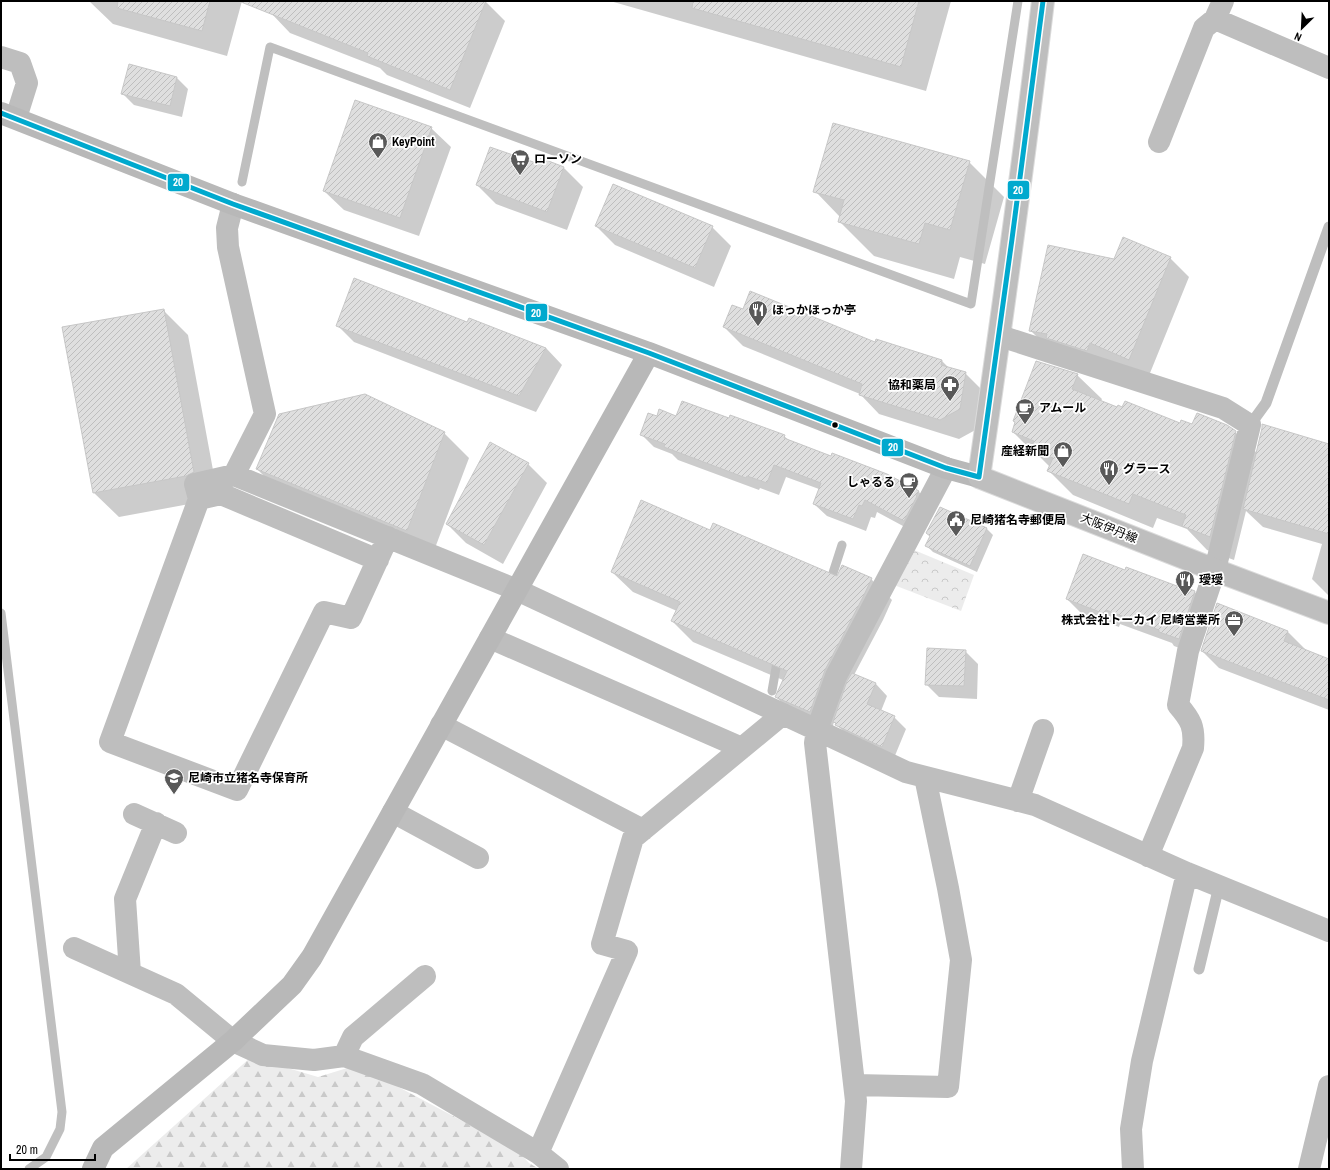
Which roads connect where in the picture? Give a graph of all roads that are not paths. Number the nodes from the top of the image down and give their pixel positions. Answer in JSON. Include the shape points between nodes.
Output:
{"nodes":[{"id":1,"x":1043,"y":1,"type":"edge"},
{"id":2,"x":1219,"y":10,"type":"edge"},
{"id":3,"x":1,"y":57,"type":"edge"},
{"id":4,"x":1329,"y":68,"type":"edge"},
{"id":5,"x":8,"y":116,"type":"edge"},
{"id":6,"x":1159,"y":142,"type":"dead end"},
{"id":7,"x":233,"y":204,"type":"junction"},
{"id":8,"x":1329,"y":227,"type":"edge"},
{"id":9,"x":1000,"y":336,"type":"junction"},
{"id":10,"x":649,"y":353,"type":"junction"},
{"id":11,"x":1250,"y":425,"type":"junction"},
{"id":12,"x":946,"y":468,"type":"junction"},
{"id":13,"x":234,"y":475,"type":"junction"},
{"id":14,"x":979,"y":477,"type":"junction"},
{"id":15,"x":199,"y":500,"type":"junction"},
{"id":16,"x":388,"y":537,"type":"junction"},
{"id":17,"x":378,"y":560,"type":"junction"},
{"id":18,"x":1215,"y":570,"type":"junction"},
{"id":19,"x":517,"y":590,"type":"junction"},
{"id":20,"x":1329,"y":613,"type":"edge"},
{"id":21,"x":490,"y":638,"type":"junction"},
{"id":22,"x":783,"y":714,"type":"junction"},
{"id":23,"x":441,"y":725,"type":"junction"},
{"id":24,"x":817,"y":730,"type":"junction"},
{"id":25,"x":1043,"y":730,"type":"dead end"},
{"id":26,"x":742,"y":748,"type":"junction"},
{"id":27,"x":925,"y":777,"type":"junction"},
{"id":28,"x":1018,"y":801,"type":"junction"},
{"id":29,"x":393,"y":812,"type":"junction"},
{"id":30,"x":134,"y":814,"type":"dead end"},
{"id":31,"x":156,"y":823,"type":"junction"},
{"id":32,"x":643,"y":830,"type":"junction"},
{"id":33,"x":176,"y":833,"type":"dead end"},
{"id":34,"x":1148,"y":856,"type":"junction"},
{"id":35,"x":478,"y":858,"type":"dead end"},
{"id":36,"x":1187,"y":873,"type":"junction"},
{"id":37,"x":1219,"y":886,"type":"junction"},
{"id":38,"x":1329,"y":931,"type":"edge"},
{"id":39,"x":74,"y":948,"type":"dead end"},
{"id":40,"x":1199,"y":969,"type":"dead end"},
{"id":41,"x":130,"y":973,"type":"junction"},
{"id":42,"x":425,"y":976,"type":"dead end"},
{"id":43,"x":233,"y":1041,"type":"junction"},
{"id":44,"x":344,"y":1056,"type":"junction"},
{"id":45,"x":855,"y":1086,"type":"junction"},
{"id":46,"x":1329,"y":1086,"type":"edge"},
{"id":47,"x":538,"y":1153,"type":"junction"},
{"id":48,"x":93,"y":1169,"type":"edge"},
{"id":49,"x":558,"y":1169,"type":"edge"},
{"id":50,"x":851,"y":1169,"type":"edge"},
{"id":51,"x":1133,"y":1169,"type":"edge"},
{"id":52,"x":1309,"y":1169,"type":"edge"}],
"edges":[{"from":1,"to":9,"type":"street"},
{"from":2,"to":4,"type":"street"},
{"from":2,"to":6,"type":"street","via":[[1204,28]]},
{"from":3,"to":5,"type":"street","via":[[20,63],[27,83]]},
{"from":5,"to":7,"type":"street"},
{"from":7,"to":10,"type":"street"},
{"from":7,"to":13,"type":"street","via":[[227,228],[228,247],[265,414]]},
{"from":8,"to":11,"type":"lane","via":[[1266,403]]},
{"from":9,"to":11,"type":"street","via":[[1223,408]]},
{"from":9,"to":14,"type":"street"},
{"from":10,"to":12,"type":"street"},
{"from":10,"to":19,"type":"street"},
{"from":11,"to":18,"type":"street"},
{"from":12,"to":14,"type":"street"},
{"from":12,"to":24,"type":"street","via":[[836,676]]},
{"from":13,"to":15,"type":"street","via":[[194,484]]},
{"from":13,"to":16,"type":"street"},
{"from":14,"to":18,"type":"street","name":"大阪伊丹線"},
{"from":15,"to":17,"type":"street","via":[[221,494]]},
{"from":15,"to":17,"type":"street","via":[[110,742],[237,790],[324,612],[350,618]]},
{"from":16,"to":17,"type":"street"},
{"from":16,"to":19,"type":"street"},
{"from":18,"to":20,"type":"street","name":"大阪伊丹線"},
{"from":18,"to":34,"type":"street","via":[[1188,651],[1178,705],[1190,719],[1194,736],[1193,748]]},
{"from":19,"to":21,"type":"street"},
{"from":19,"to":22,"type":"street"},
{"from":21,"to":23,"type":"street"},
{"from":21,"to":26,"type":"street"},
{"from":22,"to":24,"type":"street"},
{"from":22,"to":26,"type":"street"},
{"from":23,"to":29,"type":"street"},
{"from":23,"to":32,"type":"street"},
{"from":24,"to":27,"type":"street","via":[[906,772]]},
{"from":24,"to":45,"type":"street","via":[[815,743]]},
{"from":25,"to":28,"type":"street"},
{"from":26,"to":32,"type":"street"},
{"from":27,"to":28,"type":"street"},
{"from":27,"to":45,"type":"street","via":[[961,960],[948,1087]]},
{"from":28,"to":34,"type":"street","via":[[1035,805]]},
{"from":29,"to":35,"type":"street"},
{"from":29,"to":43,"type":"street","via":[[312,958],[292,985]]},
{"from":30,"to":31,"type":"street"},
{"from":31,"to":33,"type":"street"},
{"from":31,"to":41,"type":"street","via":[[125,899]]},
{"from":32,"to":47,"type":"street","via":[[633,838],[602,944],[627,951]]},
{"from":34,"to":36,"type":"street"},
{"from":36,"to":37,"type":"street"},
{"from":36,"to":51,"type":"street","via":[[1142,1061],[1131,1129]]},
{"from":37,"to":38,"type":"street"},
{"from":37,"to":40,"type":"lane"},
{"from":39,"to":41,"type":"street"},
{"from":41,"to":43,"type":"street","via":[[176,994]]},
{"from":42,"to":44,"type":"street","via":[[353,1037]]},
{"from":43,"to":44,"type":"street","via":[[263,1055],[314,1060]]},
{"from":43,"to":48,"type":"street","via":[[104,1148]]},
{"from":44,"to":47,"type":"street","via":[[422,1084]]},
{"from":45,"to":50,"type":"street"},
{"from":46,"to":52,"type":"street"},
{"from":47,"to":49,"type":"street"}]}
